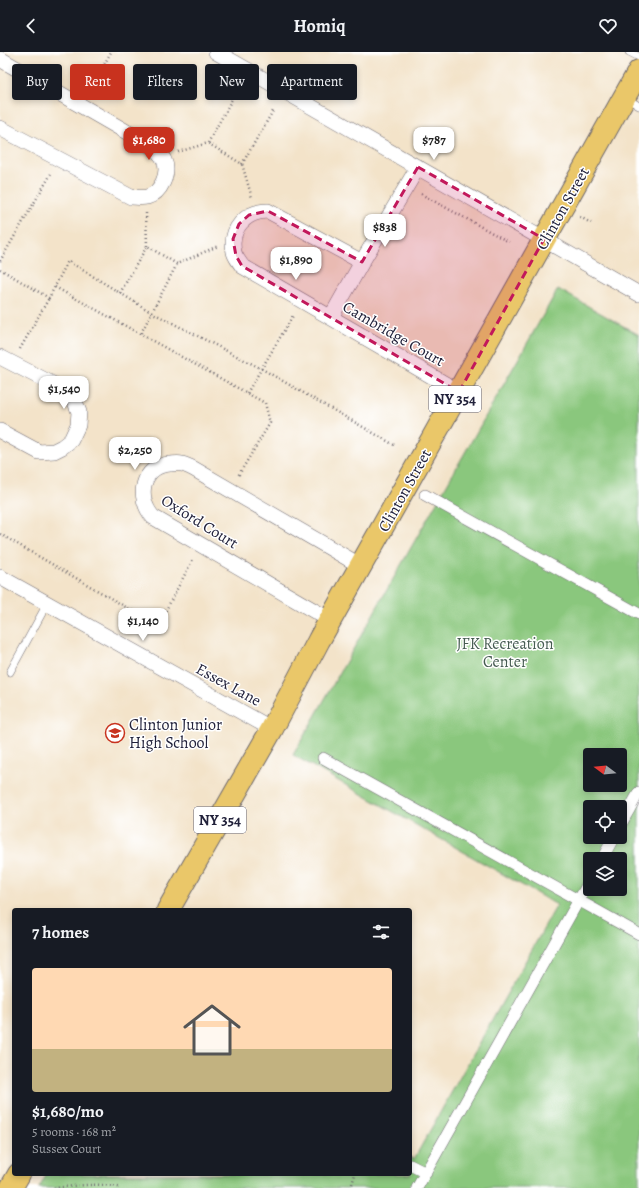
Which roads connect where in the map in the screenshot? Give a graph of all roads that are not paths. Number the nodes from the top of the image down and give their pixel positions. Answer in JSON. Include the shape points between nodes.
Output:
{"nodes":[{"id":1,"x":216,"y":52,"type":"edge"},
{"id":2,"x":629,"y":52,"type":"edge"},
{"id":3,"x":639,"y":57,"type":"edge"},
{"id":4,"x":0,"y":59,"type":"edge"},
{"id":5,"x":639,"y":71,"type":"edge"},
{"id":6,"x":632,"y":101,"type":"edge"},
{"id":7,"x":0,"y":128,"type":"edge"},
{"id":8,"x":418,"y":167,"type":"junction"},
{"id":9,"x":544,"y":240,"type":"junction"},
{"id":10,"x":362,"y":262,"type":"junction"},
{"id":11,"x":639,"y":294,"type":"edge"},
{"id":12,"x":331,"y":317,"type":"junction"},
{"id":13,"x":6,"y":360,"type":"edge"},
{"id":14,"x":459,"y":392,"type":"junction"},
{"id":15,"x":0,"y":431,"type":"edge"},
{"id":16,"x":425,"y":495,"type":"dead end"},
{"id":17,"x":361,"y":566,"type":"junction"},
{"id":18,"x":0,"y":577,"type":"edge"},
{"id":19,"x":47,"y":604,"type":"junction"},
{"id":20,"x":639,"y":614,"type":"edge"},
{"id":21,"x":330,"y":620,"type":"junction"},
{"id":22,"x":10,"y":672,"type":"dead end"},
{"id":23,"x":272,"y":729,"type":"junction"},
{"id":24,"x":323,"y":758,"type":"dead end"},
{"id":25,"x":639,"y":792,"type":"edge"},
{"id":26,"x":627,"y":813,"type":"edge"},
{"id":27,"x":583,"y":892,"type":"edge"},
{"id":28,"x":578,"y":900,"type":"junction"},
{"id":29,"x":169,"y":908,"type":"edge"},
{"id":30,"x":639,"y":934,"type":"edge"},
{"id":31,"x":412,"y":1166,"type":"edge"},
{"id":32,"x":426,"y":1174,"type":"junction"},
{"id":33,"x":18,"y":1176,"type":"edge"},
{"id":34,"x":11,"y":1188,"type":"edge"},
{"id":35,"x":417,"y":1188,"type":"edge"}],
"edges":[{"from":1,"to":8,"type":"street"},
{"from":2,"to":3,"type":"lane"},
{"from":4,"to":7,"type":"street","via":[[159,151],[165,161],[166,172],[162,185],[146,197],[127,196]]},
{"from":5,"to":6,"type":"main road","name":"Clinton Street","number":"NY 354"},
{"from":6,"to":9,"type":"main road","name":"Clinton Street","number":"NY 354"},
{"from":8,"to":9,"type":"street"},
{"from":8,"to":10,"type":"street"},
{"from":9,"to":11,"type":"street"},
{"from":9,"to":14,"type":"main road","name":"Clinton Street","number":"NY 354"},
{"from":10,"to":12,"type":"street"},
{"from":10,"to":12,"type":"street","name":"Cambridge Court","via":[[268,211],[249,215],[239,224],[233,240],[236,256],[242,266]]},
{"from":12,"to":14,"type":"street","name":"Cambridge Court"},
{"from":13,"to":15,"type":"street","via":[[72,394],[79,412],[78,425],[71,440],[54,451],[47,452],[38,452]]},
{"from":14,"to":17,"type":"main road","name":"Clinton Street","number":"NY 354"},
{"from":16,"to":20,"type":"street"},
{"from":17,"to":21,"type":"main road","name":"Clinton Street","number":"NY 354"},
{"from":17,"to":21,"type":"street","name":"Oxford Court","via":[[181,463],[162,464],[146,479],[142,493],[146,508],[153,517]]},
{"from":18,"to":19,"type":"street","name":"Essex Lane"},
{"from":19,"to":22,"type":"lane"},
{"from":19,"to":23,"type":"street","name":"Essex Lane"},
{"from":21,"to":23,"type":"main road","name":"Clinton Street","number":"NY 354"},
{"from":23,"to":29,"type":"main road","name":"Clinton Street","number":"NY 354"},
{"from":24,"to":28,"type":"street"},
{"from":25,"to":26,"type":"street"},
{"from":27,"to":28,"type":"street"},
{"from":28,"to":30,"type":"street"},
{"from":28,"to":32,"type":"street"},
{"from":31,"to":32,"type":"street"},
{"from":32,"to":35,"type":"street"},
{"from":33,"to":34,"type":"main road"}]}
